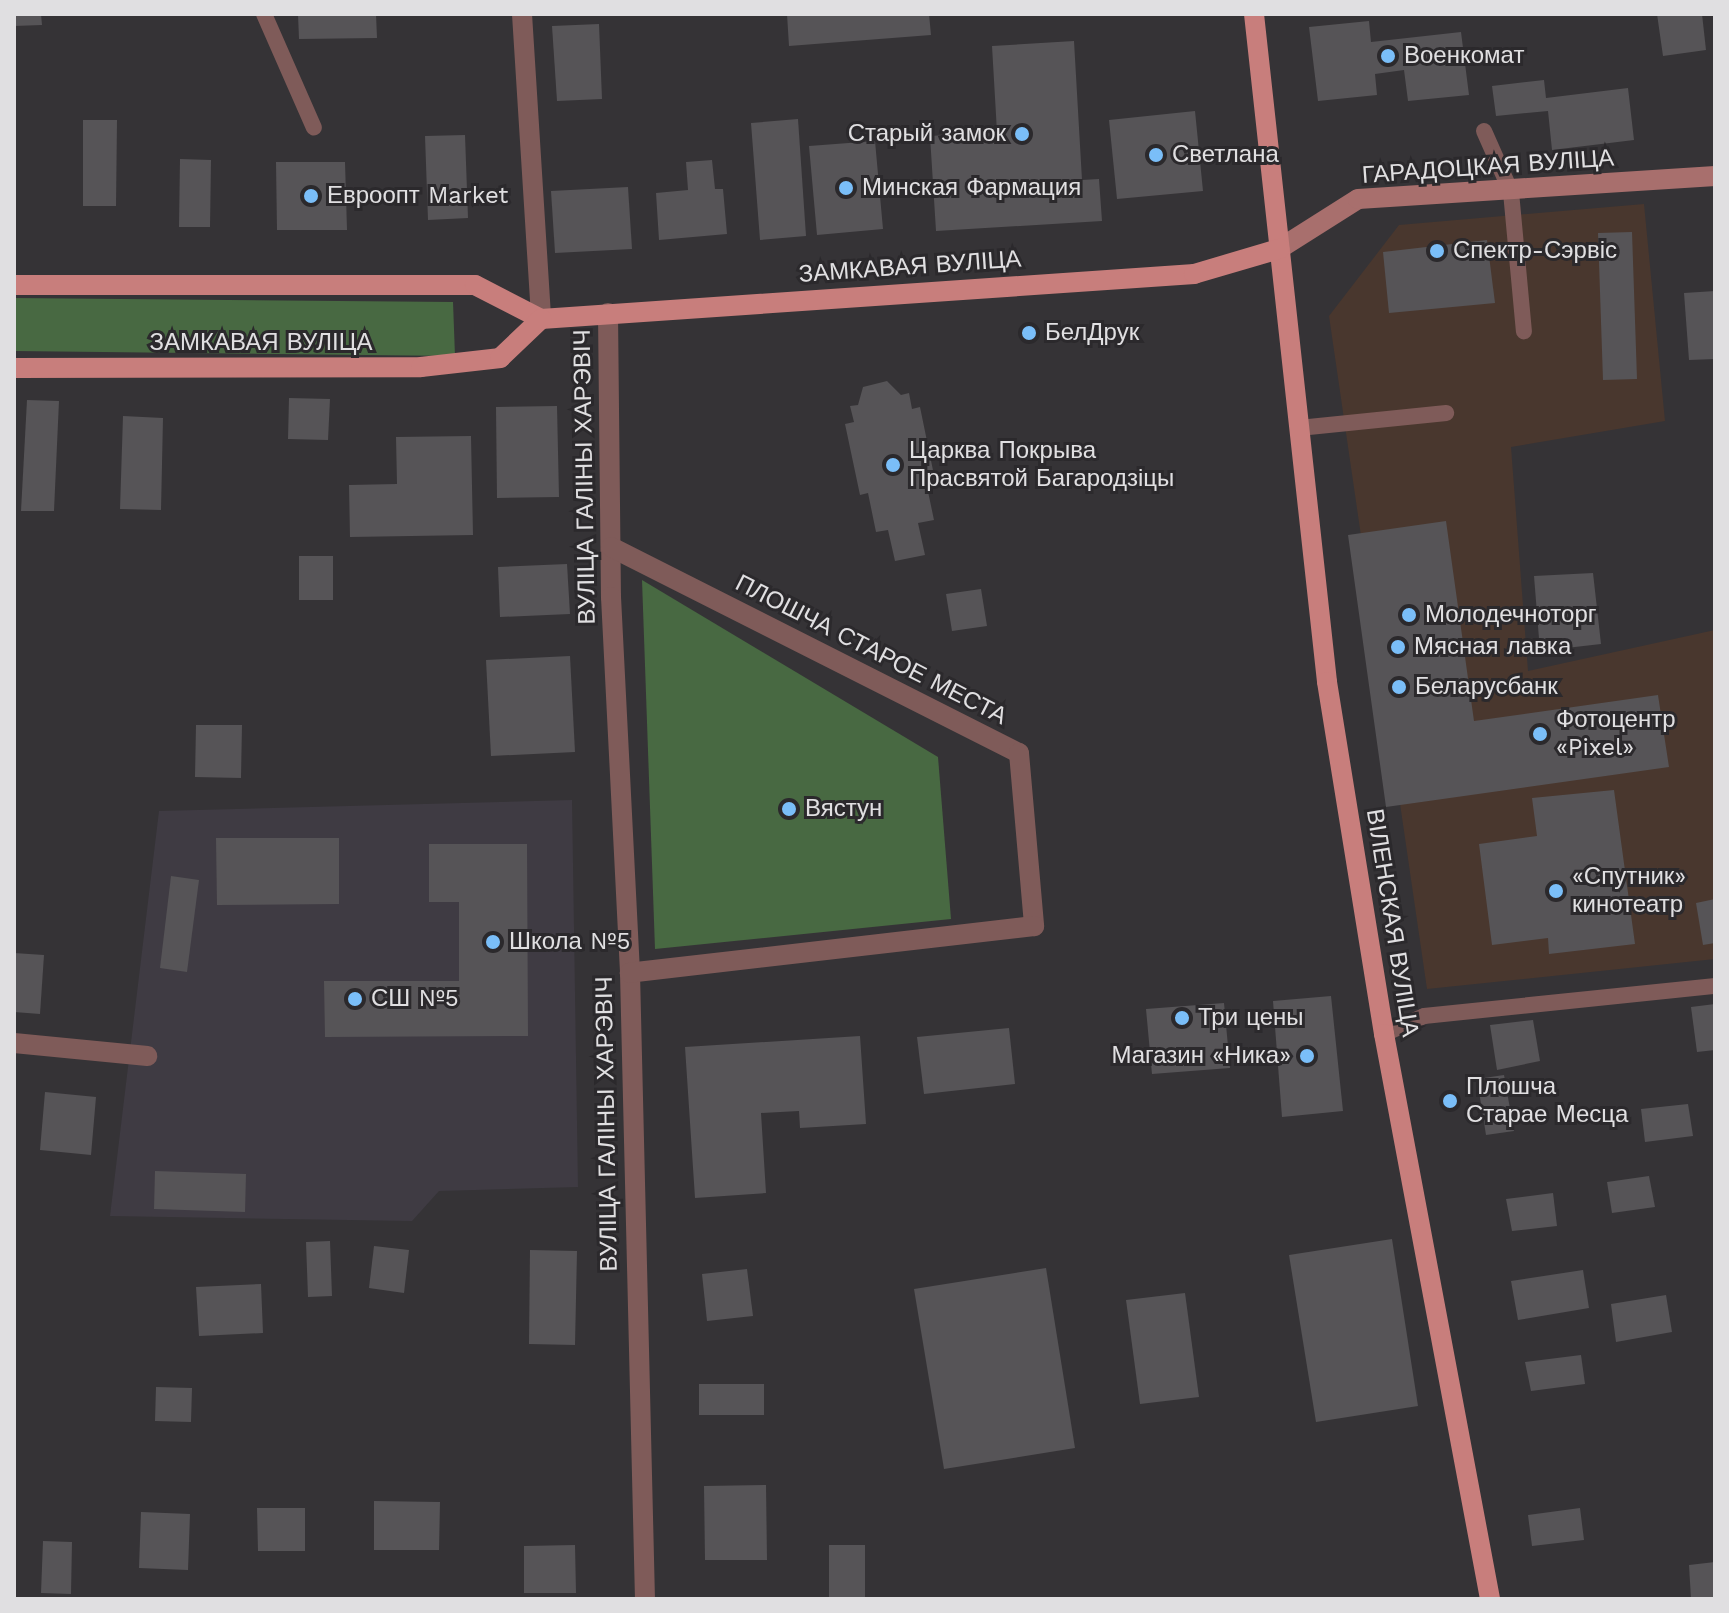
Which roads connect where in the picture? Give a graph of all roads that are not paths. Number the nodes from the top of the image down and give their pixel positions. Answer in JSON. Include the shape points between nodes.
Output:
{"nodes":[{"id":1,"x":264,"y":14,"type":"edge"},
{"id":2,"x":522,"y":14,"type":"edge"},
{"id":3,"x":1254,"y":14,"type":"edge"},
{"id":4,"x":314,"y":128,"type":"dead end"},
{"id":5,"x":1484,"y":131,"type":"dead end"},
{"id":6,"x":1715,"y":176,"type":"edge"},
{"id":7,"x":1511,"y":192,"type":"junction"},
{"id":8,"x":1279,"y":249,"type":"junction"},
{"id":9,"x":14,"y":285,"type":"edge"},
{"id":10,"x":608,"y":313,"type":"junction"},
{"id":11,"x":541,"y":319,"type":"junction"},
{"id":12,"x":1524,"y":331,"type":"dead end"},
{"id":13,"x":14,"y":368,"type":"edge"},
{"id":14,"x":1446,"y":413,"type":"dead end"},
{"id":15,"x":1299,"y":428,"type":"junction"},
{"id":16,"x":611,"y":547,"type":"junction"},
{"id":17,"x":630,"y":973,"type":"junction"},
{"id":18,"x":1715,"y":986,"type":"edge"},
{"id":19,"x":1384,"y":1034,"type":"junction"},
{"id":20,"x":14,"y":1043,"type":"edge"},
{"id":21,"x":147,"y":1056,"type":"dead end"},
{"id":22,"x":645,"y":1599,"type":"edge"},
{"id":23,"x":1490,"y":1599,"type":"edge"}],
"edges":[{"from":1,"to":4,"type":"lane"},
{"from":2,"to":11,"type":"street"},
{"from":3,"to":8,"type":"main road","name":"ВІЛЕНСКАЯ ВУЛІЦА"},
{"from":5,"to":7,"type":"lane"},
{"from":6,"to":7,"type":"street","name":"ГАРАДОЦКАЯ ВУЛІЦА"},
{"from":7,"to":8,"type":"street","name":"ГАРАДОЦКАЯ ВУЛІЦА","via":[[1358,199]]},
{"from":7,"to":12,"type":"lane"},
{"from":8,"to":10,"type":"main road","name":"ЗАМКАВАЯ ВУЛІЦА","via":[[1194,274]]},
{"from":8,"to":15,"type":"main road","name":"ВІЛЕНСКАЯ ВУЛІЦА"},
{"from":9,"to":11,"type":"main road","via":[[475,285]]},
{"from":10,"to":11,"type":"main road","name":"ЗАМКАВАЯ ВУЛІЦА"},
{"from":10,"to":16,"type":"street","name":"ВУЛІЦА ГАЛІНЫ ХАРЭВІЧ"},
{"from":11,"to":13,"type":"main road","name":"ЗАМКАВАЯ ВУЛІЦА","via":[[500,358],[421,367]]},
{"from":14,"to":15,"type":"lane"},
{"from":15,"to":19,"type":"main road","name":"ВІЛЕНСКАЯ ВУЛІЦА","via":[[1327,682]]},
{"from":16,"to":17,"type":"street","name":"ВУЛІЦА ГАЛІНЫ ХАРЭВІЧ"},
{"from":16,"to":17,"type":"street","name":"ПЛОШЧА СТАРОЕ МЕСТА","via":[[1019,753],[1034,926]]},
{"from":17,"to":22,"type":"street","name":"ВУЛІЦА ГАЛІНЫ ХАРЭВІЧ"},
{"from":18,"to":19,"type":"lane","via":[[1424,1016]]},
{"from":19,"to":23,"type":"main road","name":"ВІЛЕНСКАЯ ВУЛІЦА"},
{"from":20,"to":21,"type":"street"}]}
